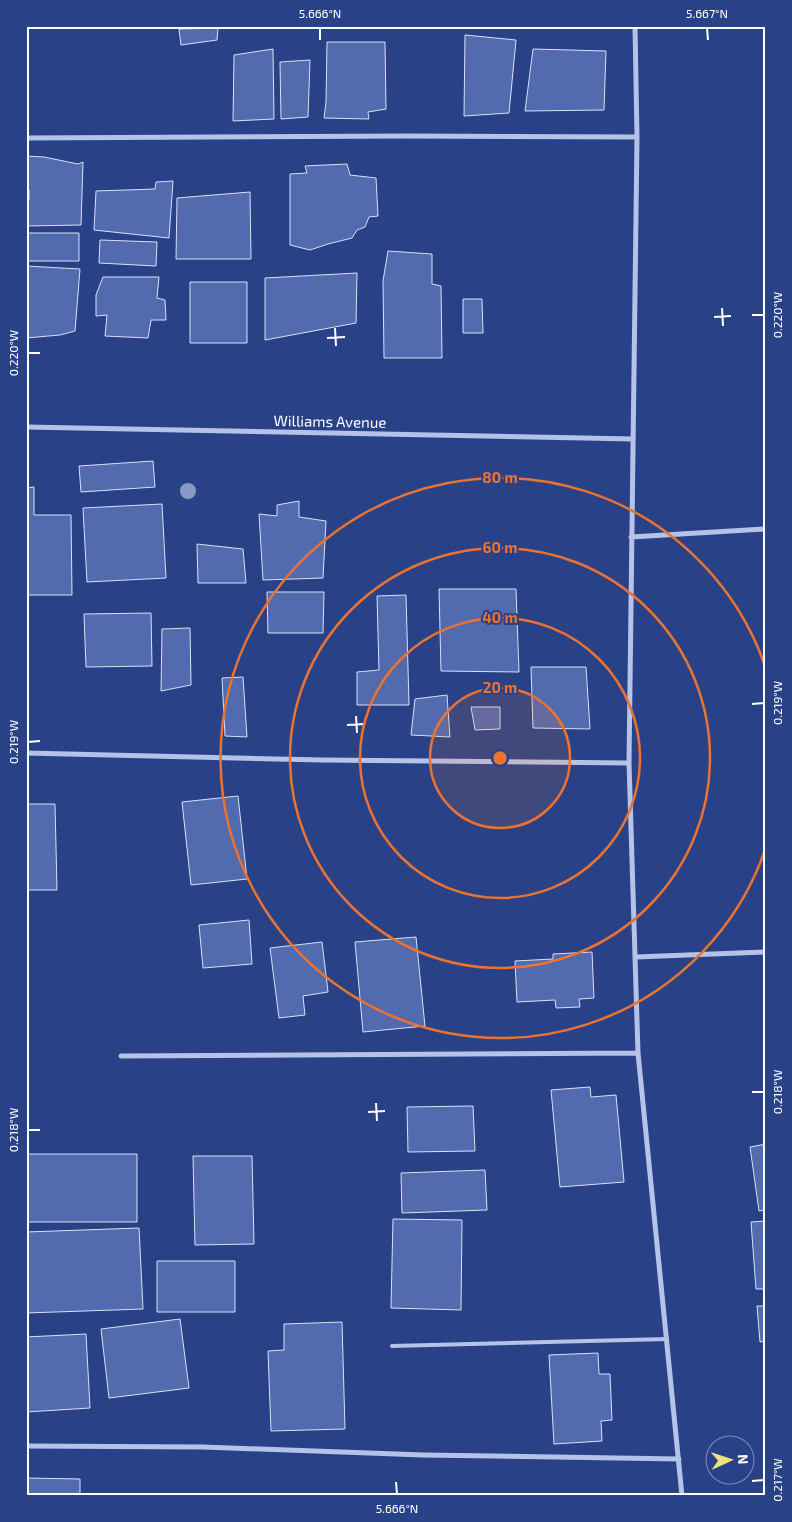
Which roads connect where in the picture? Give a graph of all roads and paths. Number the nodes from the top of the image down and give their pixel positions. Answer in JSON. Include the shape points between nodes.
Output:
{"nodes":[{"id":1,"x":635,"y":26,"type":"edge"},
{"id":2,"x":637,"y":137,"type":"junction"},
{"id":3,"x":26,"y":138,"type":"edge"},
{"id":4,"x":26,"y":428,"type":"edge"},
{"id":5,"x":633,"y":439,"type":"junction"},
{"id":6,"x":766,"y":529,"type":"edge"},
{"id":7,"x":631,"y":537,"type":"junction"},
{"id":8,"x":26,"y":753,"type":"edge"},
{"id":9,"x":629,"y":763,"type":"junction"},
{"id":10,"x":766,"y":952,"type":"edge"},
{"id":11,"x":636,"y":957,"type":"junction"},
{"id":12,"x":638,"y":1053,"type":"junction"},
{"id":13,"x":121,"y":1056,"type":"dead end"},
{"id":14,"x":667,"y":1339,"type":"junction"},
{"id":15,"x":392,"y":1346,"type":"dead end"},
{"id":16,"x":26,"y":1446,"type":"edge"},
{"id":17,"x":678,"y":1459,"type":"junction"},
{"id":18,"x":682,"y":1496,"type":"edge"}],
"edges":[{"from":1,"to":2,"type":"street"},
{"from":2,"to":3,"type":"street"},
{"from":2,"to":5,"type":"street"},
{"from":4,"to":5,"type":"street","name":"Williams Avenue"},
{"from":5,"to":7,"type":"street"},
{"from":6,"to":7,"type":"street"},
{"from":7,"to":9,"type":"street"},
{"from":8,"to":9,"type":"street"},
{"from":9,"to":11,"type":"street"},
{"from":10,"to":11,"type":"street"},
{"from":11,"to":12,"type":"street"},
{"from":12,"to":13,"type":"street"},
{"from":12,"to":14,"type":"street"},
{"from":14,"to":15,"type":"lane"},
{"from":14,"to":17,"type":"street"},
{"from":16,"to":17,"type":"street","via":[[203,1447]]},
{"from":17,"to":18,"type":"street"}]}
